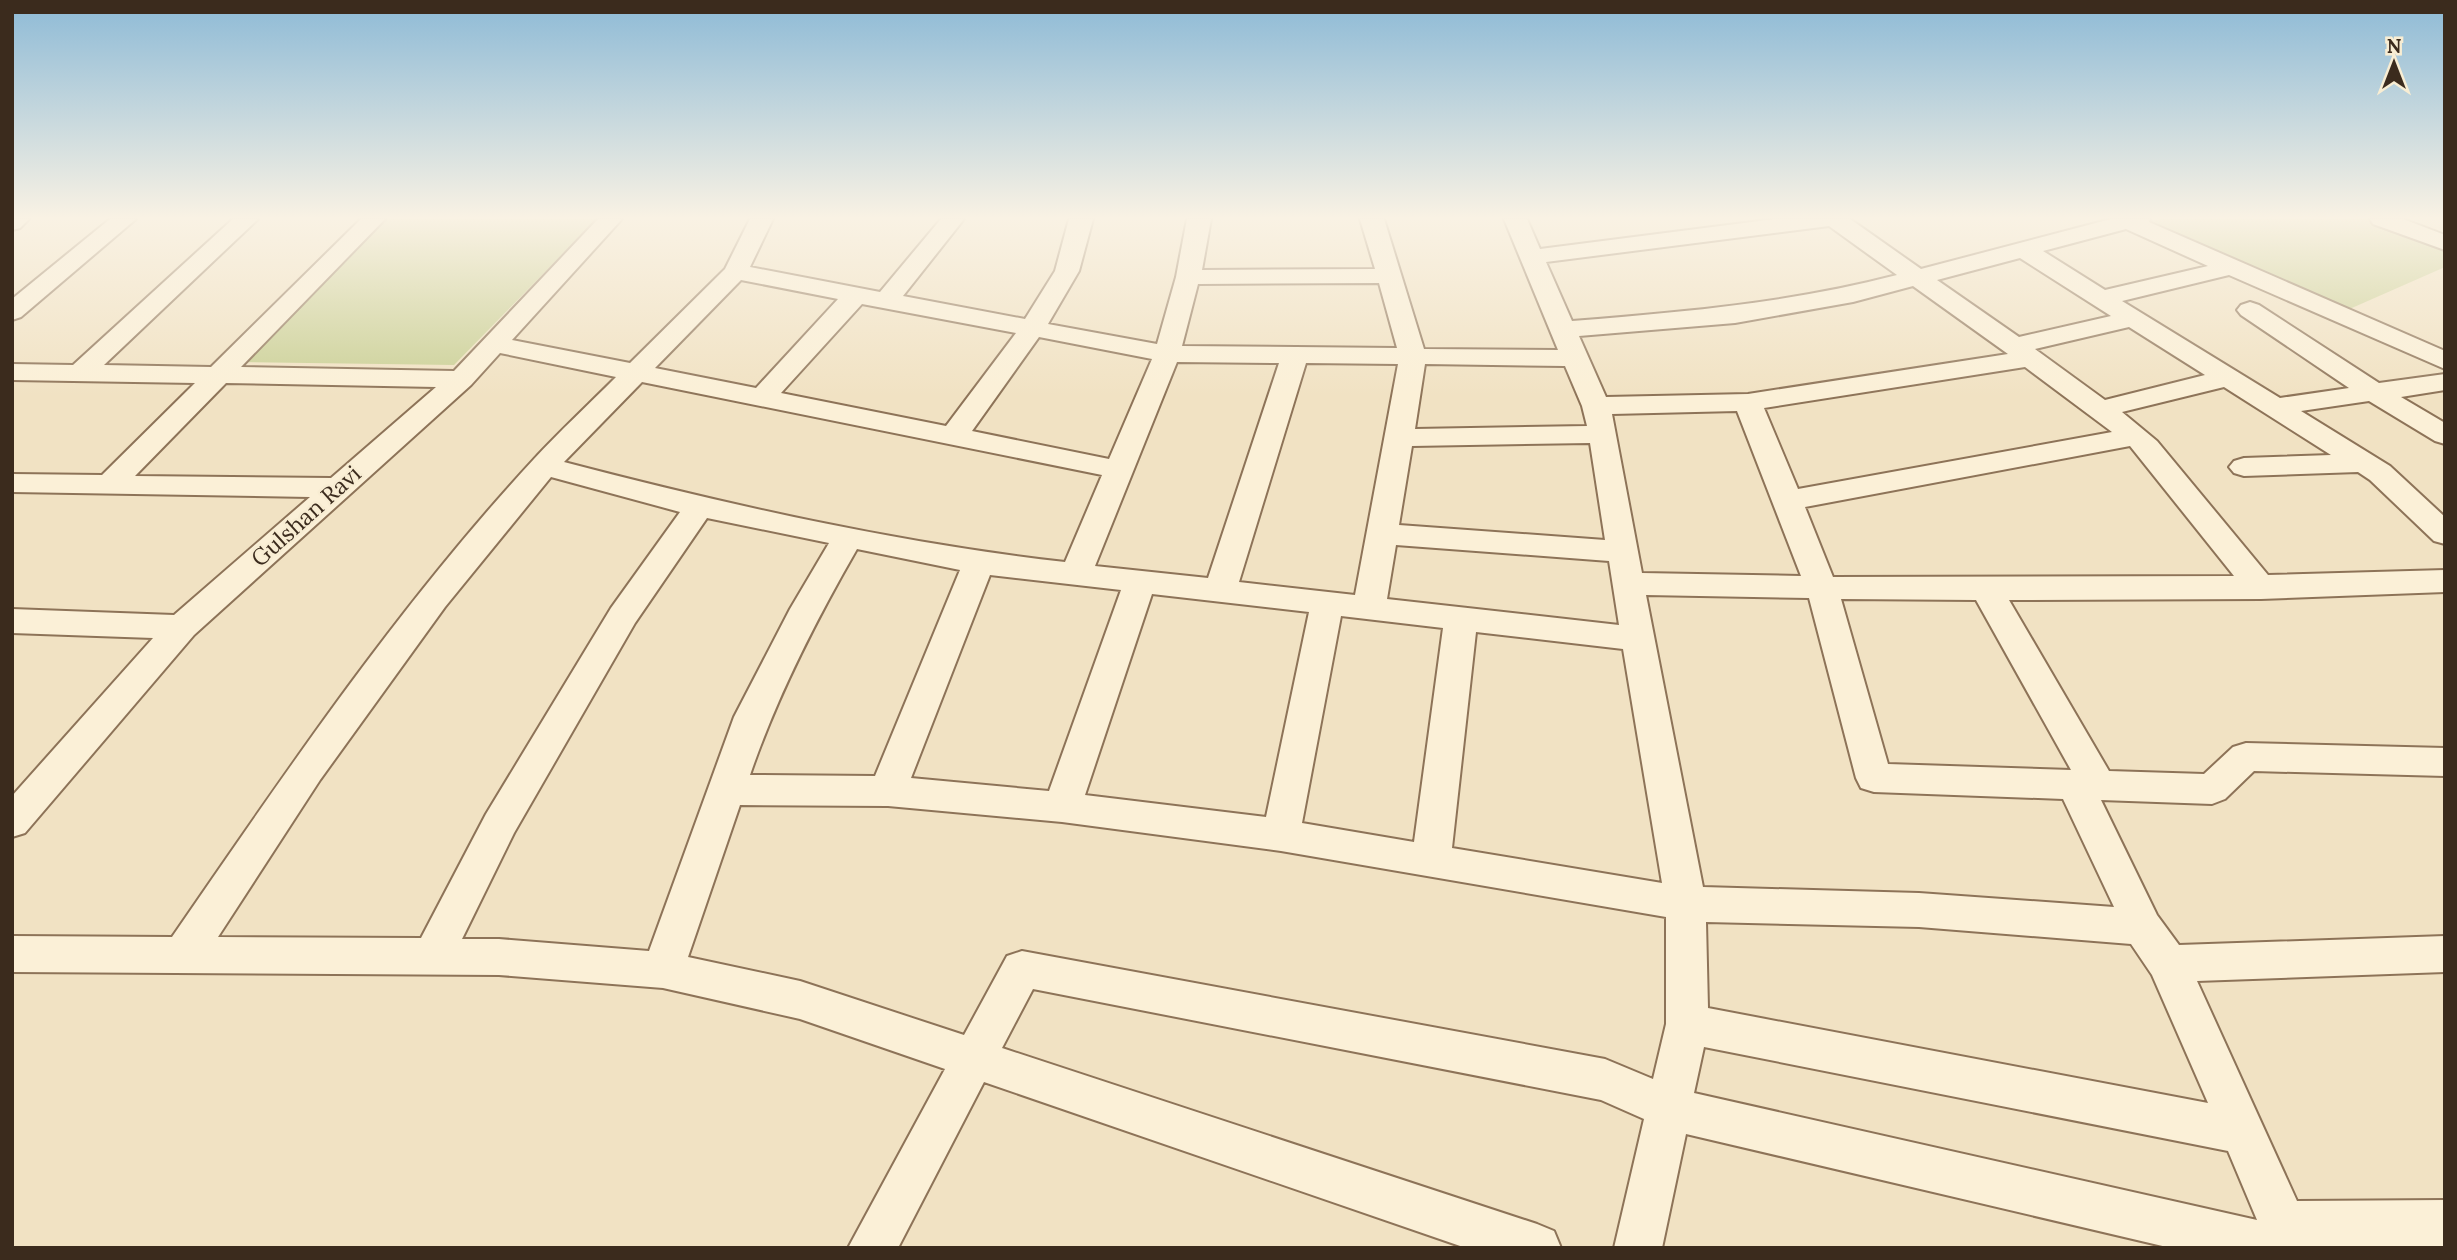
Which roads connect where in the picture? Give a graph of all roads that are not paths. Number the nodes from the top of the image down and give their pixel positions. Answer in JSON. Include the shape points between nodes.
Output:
{"nodes":[{"id":1,"x":1188,"y":277,"type":"edge"},
{"id":2,"x":54,"y":278,"type":"edge"},
{"id":3,"x":183,"y":278,"type":"edge"},
{"id":4,"x":316,"y":278,"type":"edge"},
{"id":5,"x":556,"y":278,"type":"edge"},
{"id":6,"x":729,"y":278,"type":"edge"},
{"id":7,"x":766,"y":278,"type":"edge"},
{"id":8,"x":905,"y":278,"type":"edge"},
{"id":9,"x":1063,"y":278,"type":"edge"},
{"id":10,"x":1391,"y":278,"type":"edge"},
{"id":11,"x":1540,"y":278,"type":"edge"},
{"id":12,"x":1923,"y":278,"type":"edge"},
{"id":13,"x":2068,"y":278,"type":"edge"},
{"id":14,"x":2188,"y":278,"type":"edge"},
{"id":15,"x":2257,"y":278,"type":"edge"},
{"id":16,"x":1919,"y":279,"type":"junction"},
{"id":17,"x":856,"y":295,"type":"junction"},
{"id":18,"x":2101,"y":299,"type":"junction"},
{"id":19,"x":886,"y":301,"type":"junction"},
{"id":20,"x":2250,"y":310,"type":"dead end"},
{"id":21,"x":12,"y":312,"type":"edge"},
{"id":22,"x":2133,"y":318,"type":"junction"},
{"id":23,"x":1031,"y":330,"type":"junction"},
{"id":24,"x":1563,"y":330,"type":"junction"},
{"id":25,"x":494,"y":344,"type":"junction"},
{"id":26,"x":2023,"y":352,"type":"junction"},
{"id":27,"x":1167,"y":354,"type":"junction"},
{"id":28,"x":1295,"y":356,"type":"junction"},
{"id":29,"x":1413,"y":357,"type":"junction"},
{"id":30,"x":1575,"y":358,"type":"junction"},
{"id":31,"x":2445,"y":361,"type":"edge"},
{"id":32,"x":12,"y":372,"type":"edge"},
{"id":33,"x":80,"y":373,"type":"junction"},
{"id":34,"x":635,"y":374,"type":"junction"},
{"id":35,"x":220,"y":375,"type":"junction"},
{"id":36,"x":2229,"y":378,"type":"junction"},
{"id":37,"x":461,"y":379,"type":"junction"},
{"id":38,"x":2445,"y":382,"type":"edge"},
{"id":39,"x":2375,"y":393,"type":"junction"},
{"id":40,"x":761,"y":399,"type":"junction"},
{"id":41,"x":1748,"y":402,"type":"junction"},
{"id":42,"x":2274,"y":407,"type":"junction"},
{"id":43,"x":2100,"y":409,"type":"junction"},
{"id":44,"x":1600,"y":420,"type":"junction"},
{"id":45,"x":2445,"y":435,"type":"edge"},
{"id":46,"x":2136,"y":436,"type":"junction"},
{"id":47,"x":953,"y":437,"type":"junction"},
{"id":48,"x":1399,"y":438,"type":"junction"},
{"id":49,"x":2364,"y":463,"type":"junction"},
{"id":50,"x":544,"y":467,"type":"junction"},
{"id":51,"x":2244,"y":467,"type":"dead end"},
{"id":52,"x":1120,"y":470,"type":"junction"},
{"id":53,"x":12,"y":482,"type":"edge"},
{"id":54,"x":110,"y":484,"type":"junction"},
{"id":55,"x":338,"y":488,"type":"junction"},
{"id":56,"x":1787,"y":501,"type":"junction"},
{"id":57,"x":699,"y":507,"type":"junction"},
{"id":58,"x":1382,"y":534,"type":"junction"},
{"id":59,"x":2445,"y":534,"type":"edge"},
{"id":60,"x":848,"y":537,"type":"junction"},
{"id":61,"x":979,"y":563,"type":"junction"},
{"id":62,"x":1625,"y":568,"type":"junction"},
{"id":63,"x":1075,"y":576,"type":"junction"},
{"id":64,"x":1140,"y":583,"type":"junction"},
{"id":65,"x":2441,"y":585,"type":"edge"},
{"id":66,"x":1986,"y":587,"type":"junction"},
{"id":67,"x":1822,"y":588,"type":"junction"},
{"id":68,"x":2260,"y":588,"type":"junction"},
{"id":69,"x":1220,"y":592,"type":"junction"},
{"id":70,"x":1327,"y":604,"type":"junction"},
{"id":71,"x":1369,"y":609,"type":"junction"},
{"id":72,"x":1461,"y":620,"type":"junction"},
{"id":73,"x":12,"y":621,"type":"edge"},
{"id":74,"x":182,"y":626,"type":"junction"},
{"id":75,"x":1637,"y":639,"type":"junction"},
{"id":76,"x":2445,"y":762,"type":"edge"},
{"id":77,"x":2087,"y":785,"type":"junction"},
{"id":78,"x":728,"y":790,"type":"junction"},
{"id":79,"x":888,"y":791,"type":"junction"},
{"id":80,"x":1062,"y":807,"type":"junction"},
{"id":81,"x":12,"y":822,"type":"edge"},
{"id":82,"x":1281,"y":835,"type":"junction"},
{"id":83,"x":1431,"y":859,"type":"junction"},
{"id":84,"x":1686,"y":904,"type":"junction"},
{"id":85,"x":2143,"y":927,"type":"junction"},
{"id":86,"x":12,"y":954,"type":"edge"},
{"id":87,"x":184,"y":954,"type":"junction"},
{"id":88,"x":2445,"y":954,"type":"edge"},
{"id":89,"x":432,"y":958,"type":"junction"},
{"id":90,"x":2168,"y":964,"type":"junction"},
{"id":91,"x":663,"y":970,"type":"junction"},
{"id":92,"x":1687,"y":1024,"type":"junction"},
{"id":93,"x":975,"y":1059,"type":"junction"},
{"id":94,"x":1670,"y":1109,"type":"junction"},
{"id":95,"x":2243,"y":1132,"type":"junction"},
{"id":96,"x":2445,"y":1224,"type":"edge"},
{"id":97,"x":2279,"y":1240,"type":"edge"},
{"id":98,"x":872,"y":1248,"type":"edge"},
{"id":99,"x":1537,"y":1248,"type":"edge"},
{"id":100,"x":1638,"y":1248,"type":"edge"}],
"edges":[{"from":1,"to":27,"type":"street"},
{"from":2,"to":21,"type":"street"},
{"from":3,"to":33,"type":"street"},
{"from":4,"to":35,"type":"street"},
{"from":5,"to":25,"type":"street","name":"Gulshan Ravi"},
{"from":6,"to":34,"type":"street"},
{"from":7,"to":17,"type":"street"},
{"from":8,"to":19,"type":"street"},
{"from":9,"to":23,"type":"street"},
{"from":10,"to":29,"type":"street"},
{"from":11,"to":24,"type":"street"},
{"from":12,"to":16,"type":"street"},
{"from":13,"to":18,"type":"street"},
{"from":14,"to":18,"type":"street"},
{"from":15,"to":31,"type":"street"},
{"from":16,"to":24,"type":"street","via":[[1735,315]]},
{"from":16,"to":26,"type":"street"},
{"from":17,"to":19,"type":"street"},
{"from":17,"to":40,"type":"street"},
{"from":18,"to":22,"type":"street"},
{"from":19,"to":23,"type":"street"},
{"from":20,"to":39,"type":"street"},
{"from":22,"to":26,"type":"street"},
{"from":22,"to":36,"type":"street"},
{"from":23,"to":27,"type":"street"},
{"from":23,"to":47,"type":"street"},
{"from":24,"to":30,"type":"street"},
{"from":25,"to":34,"type":"street"},
{"from":25,"to":37,"type":"street","name":"Gulshan Ravi"},
{"from":26,"to":41,"type":"street"},
{"from":26,"to":43,"type":"street"},
{"from":27,"to":28,"type":"street"},
{"from":27,"to":52,"type":"street"},
{"from":28,"to":29,"type":"street"},
{"from":28,"to":69,"type":"street"},
{"from":29,"to":30,"type":"street"},
{"from":29,"to":48,"type":"street"},
{"from":30,"to":44,"type":"street"},
{"from":32,"to":33,"type":"street"},
{"from":33,"to":35,"type":"street"},
{"from":34,"to":40,"type":"street"},
{"from":34,"to":50,"type":"street"},
{"from":35,"to":37,"type":"street"},
{"from":35,"to":54,"type":"street"},
{"from":36,"to":42,"type":"street"},
{"from":36,"to":43,"type":"street"},
{"from":37,"to":55,"type":"street","name":"Gulshan Ravi"},
{"from":38,"to":39,"type":"street"},
{"from":39,"to":42,"type":"street"},
{"from":39,"to":45,"type":"street"},
{"from":40,"to":47,"type":"street"},
{"from":41,"to":44,"type":"street"},
{"from":41,"to":56,"type":"street"},
{"from":42,"to":49,"type":"street"},
{"from":43,"to":46,"type":"street"},
{"from":44,"to":48,"type":"street"},
{"from":44,"to":62,"type":"street"},
{"from":46,"to":56,"type":"street"},
{"from":46,"to":68,"type":"street"},
{"from":47,"to":52,"type":"street"},
{"from":48,"to":58,"type":"street"},
{"from":49,"to":51,"type":"street"},
{"from":49,"to":59,"type":"street","via":[[2381,473]]},
{"from":50,"to":57,"type":"street"},
{"from":50,"to":87,"type":"street","via":[[434,599],[307,770]]},
{"from":52,"to":63,"type":"street"},
{"from":53,"to":54,"type":"street"},
{"from":54,"to":55,"type":"street"},
{"from":55,"to":74,"type":"street","name":"Gulshan Ravi"},
{"from":56,"to":67,"type":"street"},
{"from":57,"to":60,"type":"street"},
{"from":57,"to":89,"type":"street","via":[[623,616],[506,814]]},
{"from":58,"to":62,"type":"street"},
{"from":58,"to":71,"type":"street"},
{"from":60,"to":61,"type":"street"},
{"from":60,"to":78,"type":"street","via":[[752,717]]},
{"from":61,"to":63,"type":"street"},
{"from":61,"to":79,"type":"street"},
{"from":62,"to":67,"type":"street"},
{"from":62,"to":75,"type":"street"},
{"from":63,"to":64,"type":"street"},
{"from":64,"to":69,"type":"street"},
{"from":64,"to":80,"type":"street"},
{"from":65,"to":68,"type":"street"},
{"from":66,"to":67,"type":"street"},
{"from":66,"to":68,"type":"street"},
{"from":66,"to":77,"type":"street"},
{"from":67,"to":77,"type":"street","via":[[1874,778]]},
{"from":69,"to":70,"type":"street"},
{"from":70,"to":71,"type":"street"},
{"from":70,"to":82,"type":"street"},
{"from":71,"to":72,"type":"street"},
{"from":72,"to":75,"type":"street"},
{"from":72,"to":83,"type":"street"},
{"from":73,"to":74,"type":"street"},
{"from":74,"to":81,"type":"street","name":"Gulshan Ravi"},
{"from":75,"to":84,"type":"street"},
{"from":76,"to":77,"type":"street","via":[[2246,757],[2212,789]]},
{"from":77,"to":85,"type":"street"},
{"from":78,"to":79,"type":"street"},
{"from":78,"to":91,"type":"street"},
{"from":79,"to":80,"type":"street"},
{"from":80,"to":82,"type":"street"},
{"from":82,"to":83,"type":"street"},
{"from":83,"to":84,"type":"street"},
{"from":84,"to":85,"type":"street","via":[[1919,910]]},
{"from":84,"to":92,"type":"street"},
{"from":85,"to":90,"type":"street"},
{"from":86,"to":87,"type":"street"},
{"from":87,"to":89,"type":"street"},
{"from":88,"to":90,"type":"street"},
{"from":89,"to":91,"type":"street","via":[[499,957]]},
{"from":90,"to":95,"type":"street"},
{"from":91,"to":93,"type":"street","via":[[800,1000]]},
{"from":92,"to":94,"type":"street"},
{"from":92,"to":95,"type":"street"},
{"from":93,"to":94,"type":"street","via":[[1022,969],[1605,1080]]},
{"from":93,"to":98,"type":"street"},
{"from":93,"to":99,"type":"street"},
{"from":94,"to":97,"type":"street"},
{"from":94,"to":100,"type":"street"},
{"from":95,"to":97,"type":"street"},
{"from":96,"to":97,"type":"street"}]}
